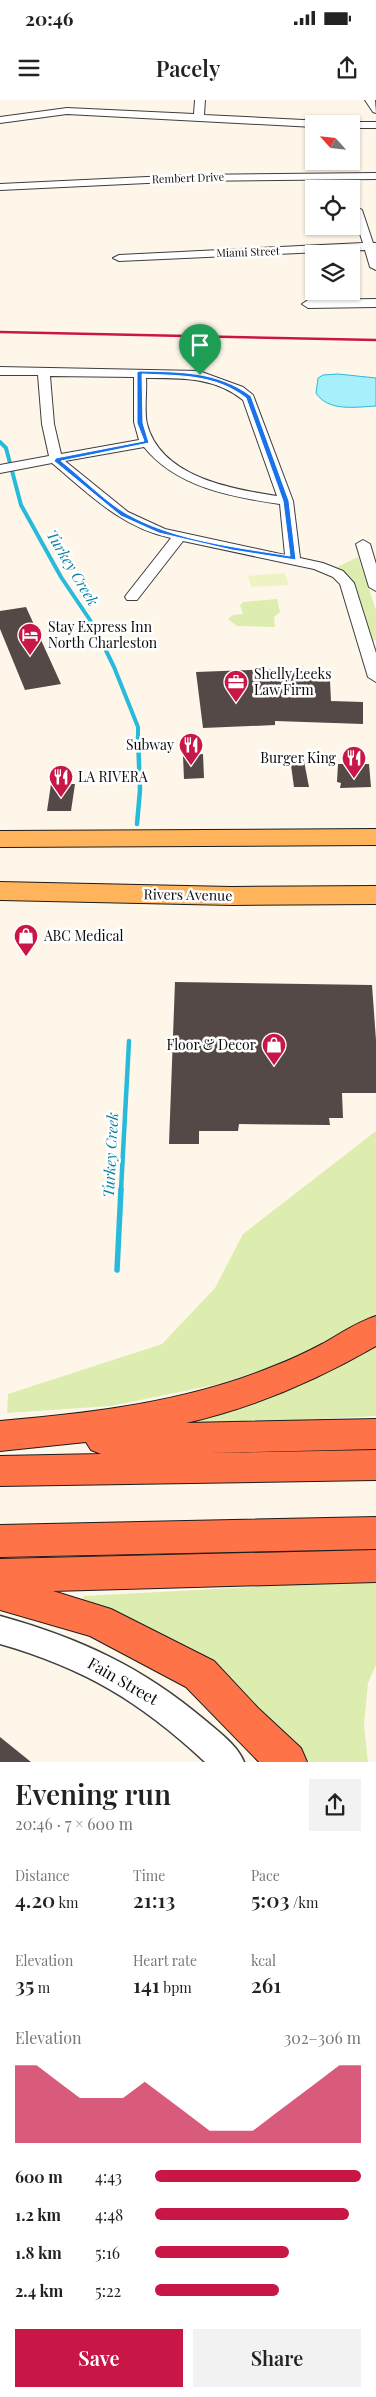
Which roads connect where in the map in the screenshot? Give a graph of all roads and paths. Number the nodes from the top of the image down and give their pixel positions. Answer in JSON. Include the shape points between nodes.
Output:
{"nodes":[{"id":1,"x":200,"y":100,"type":"edge"},
{"id":2,"x":370,"y":100,"type":"edge"},
{"id":3,"x":67,"y":105,"type":"edge"},
{"id":4,"x":376,"y":110,"type":"edge"},
{"id":5,"x":199,"y":117,"type":"junction"},
{"id":6,"x":0,"y":120,"type":"edge"},
{"id":7,"x":305,"y":123,"type":"edge"},
{"id":8,"x":360,"y":125,"type":"edge"},
{"id":9,"x":376,"y":125,"type":"edge"},
{"id":10,"x":376,"y":176,"type":"edge"},
{"id":11,"x":0,"y":187,"type":"edge"},
{"id":12,"x":360,"y":219,"type":"edge"},
{"id":13,"x":372,"y":247,"type":"edge"},
{"id":14,"x":119,"y":258,"type":"dead end"},
{"id":15,"x":376,"y":267,"type":"edge"},
{"id":16,"x":376,"y":303,"type":"edge"},
{"id":17,"x":308,"y":304,"type":"dead end"},
{"id":18,"x":0,"y":371,"type":"edge"},
{"id":19,"x":44,"y":372,"type":"junction"},
{"id":20,"x":140,"y":372,"type":"junction"},
{"id":21,"x":147,"y":442,"type":"junction"},
{"id":22,"x":56,"y":460,"type":"junction"},
{"id":23,"x":0,"y":470,"type":"edge"},
{"id":24,"x":286,"y":501,"type":"junction"},
{"id":25,"x":180,"y":536,"type":"junction"},
{"id":26,"x":363,"y":544,"type":"dead end"},
{"id":27,"x":293,"y":559,"type":"junction"},
{"id":28,"x":376,"y":586,"type":"edge"},
{"id":29,"x":132,"y":597,"type":"dead end"},
{"id":30,"x":373,"y":651,"type":"edge"},
{"id":31,"x":376,"y":677,"type":"edge"},
{"id":32,"x":294,"y":837,"type":"junction"},
{"id":33,"x":376,"y":837,"type":"edge"},
{"id":34,"x":0,"y":839,"type":"edge"},
{"id":35,"x":376,"y":854,"type":"edge"},
{"id":36,"x":376,"y":878,"type":"edge"},
{"id":37,"x":0,"y":891,"type":"edge"},
{"id":38,"x":232,"y":896,"type":"junction"},
{"id":39,"x":376,"y":896,"type":"edge"},
{"id":40,"x":376,"y":1329,"type":"edge"},
{"id":41,"x":376,"y":1434,"type":"edge"},
{"id":42,"x":0,"y":1436,"type":"edge"},
{"id":43,"x":0,"y":1442,"type":"edge"},
{"id":44,"x":376,"y":1465,"type":"edge"},
{"id":45,"x":0,"y":1471,"type":"edge"},
{"id":46,"x":376,"y":1533,"type":"edge"},
{"id":47,"x":0,"y":1541,"type":"edge"},
{"id":48,"x":376,"y":1566,"type":"edge"},
{"id":49,"x":0,"y":1576,"type":"edge"},
{"id":50,"x":0,"y":1593,"type":"edge"},
{"id":51,"x":0,"y":1630,"type":"edge"},
{"id":52,"x":228,"y":1762,"type":"edge"},
{"id":53,"x":287,"y":1762,"type":"edge"}],
"edges":[{"from":1,"to":5,"type":"street"},
{"from":2,"to":4,"type":"street"},
{"from":3,"to":5,"type":"street"},
{"from":3,"to":6,"type":"street"},
{"from":5,"to":7,"type":"street"},
{"from":8,"to":9,"type":"street"},
{"from":10,"to":11,"type":"street","name":"Rembert Drive","via":[[189,178]]},
{"from":12,"to":13,"type":"street"},
{"from":13,"to":14,"type":"street","name":"Miami Street"},
{"from":13,"to":15,"type":"street"},
{"from":16,"to":17,"type":"street"},
{"from":18,"to":19,"type":"street"},
{"from":19,"to":20,"type":"street"},
{"from":19,"to":22,"type":"street","via":[[48,424]]},
{"from":20,"to":21,"type":"street","via":[[140,423]]},
{"from":20,"to":24,"type":"street","via":[[200,375],[238,390],[249,398]]},
{"from":21,"to":22,"type":"street"},
{"from":21,"to":24,"type":"street","via":[[161,458],[200,482],[247,496]]},
{"from":22,"to":23,"type":"street"},
{"from":22,"to":25,"type":"street","via":[[123,515],[161,532]]},
{"from":24,"to":27,"type":"street"},
{"from":25,"to":27,"type":"street"},
{"from":25,"to":29,"type":"street"},
{"from":26,"to":28,"type":"street"},
{"from":27,"to":30,"type":"street","via":[[338,574],[347,583]]},
{"from":30,"to":31,"type":"street"},
{"from":32,"to":33,"type":"main road"},
{"from":32,"to":34,"type":"main road"},
{"from":32,"to":35,"type":"main road","via":[[352,846]]},
{"from":36,"to":38,"type":"main road","via":[[350,887]]},
{"from":37,"to":38,"type":"main road","name":"Rivers Avenue"},
{"from":38,"to":39,"type":"main road","name":"Rivers Avenue"},
{"from":40,"to":42,"type":"highway","via":[[302,1371],[186,1411],[62,1432]]},
{"from":41,"to":43,"type":"highway"},
{"from":44,"to":45,"type":"highway"},
{"from":46,"to":47,"type":"highway"},
{"from":48,"to":49,"type":"highway"},
{"from":50,"to":53,"type":"highway","via":[[98,1621],[200,1674]]},
{"from":51,"to":52,"type":"street","name":"Fain Street","via":[[62,1649],[122,1677],[182,1718]]}]}
